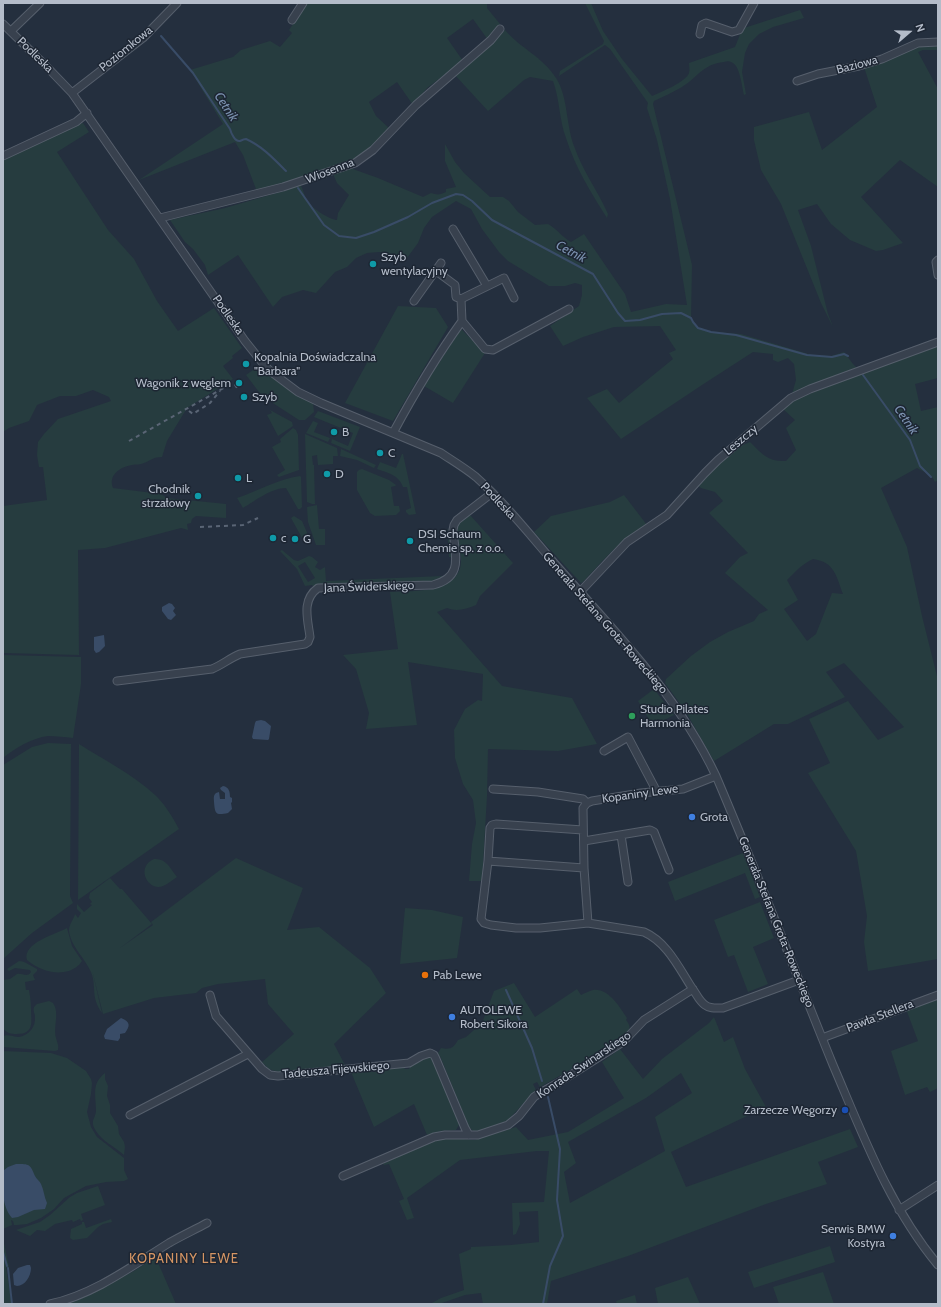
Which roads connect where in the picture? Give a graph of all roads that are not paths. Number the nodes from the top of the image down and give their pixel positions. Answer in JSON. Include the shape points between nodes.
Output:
{"nodes":[{"id":1,"x":40,"y":3,"type":"edge"},
{"id":2,"x":177,"y":3,"type":"edge"},
{"id":3,"x":303,"y":3,"type":"edge"},
{"id":4,"x":754,"y":3,"type":"edge"},
{"id":5,"x":292,"y":20,"type":"dead end"},
{"id":6,"x":3,"y":24,"type":"edge"},
{"id":7,"x":500,"y":29,"type":"dead end"},
{"id":8,"x":11,"y":32,"type":"junction"},
{"id":9,"x":700,"y":34,"type":"dead end"},
{"id":10,"x":938,"y":42,"type":"edge"},
{"id":11,"x":797,"y":81,"type":"dead end"},
{"id":12,"x":72,"y":93,"type":"junction"},
{"id":13,"x":87,"y":113,"type":"junction"},
{"id":14,"x":3,"y":156,"type":"edge"},
{"id":15,"x":160,"y":218,"type":"junction"},
{"id":16,"x":453,"y":229,"type":"dead end"},
{"id":17,"x":938,"y":260,"type":"edge"},
{"id":18,"x":441,"y":263,"type":"dead end"},
{"id":19,"x":436,"y":271,"type":"junction"},
{"id":20,"x":938,"y":275,"type":"edge"},
{"id":21,"x":487,"y":286,"type":"junction"},
{"id":22,"x":514,"y":298,"type":"dead end"},
{"id":23,"x":461,"y":299,"type":"junction"},
{"id":24,"x":414,"y":301,"type":"dead end"},
{"id":25,"x":569,"y":310,"type":"dead end"},
{"id":26,"x":462,"y":321,"type":"junction"},
{"id":27,"x":938,"y":342,"type":"edge"},
{"id":28,"x":393,"y":433,"type":"junction"},
{"id":29,"x":492,"y":493,"type":"junction"},
{"id":30,"x":521,"y":525,"type":"joint"},
{"id":31,"x":580,"y":592,"type":"junction"},
{"id":32,"x":117,"y":681,"type":"dead end"},
{"id":33,"x":604,"y":751,"type":"dead end"},
{"id":34,"x":716,"y":776,"type":"junction"},
{"id":35,"x":493,"y":789,"type":"dead end"},
{"id":36,"x":657,"y":792,"type":"junction"},
{"id":37,"x":587,"y":803,"type":"junction"},
{"id":38,"x":583,"y":830,"type":"junction"},
{"id":39,"x":621,"y":836,"type":"junction"},
{"id":40,"x":584,"y":841,"type":"junction"},
{"id":41,"x":488,"y":861,"type":"junction"},
{"id":42,"x":584,"y":868,"type":"junction"},
{"id":43,"x":669,"y":870,"type":"dead end"},
{"id":44,"x":628,"y":882,"type":"dead end"},
{"id":45,"x":588,"y":922,"type":"junction"},
{"id":46,"x":799,"y":980,"type":"junction"},
{"id":47,"x":693,"y":989,"type":"junction"},
{"id":48,"x":210,"y":995,"type":"dead end"},
{"id":49,"x":938,"y":995,"type":"edge"},
{"id":50,"x":822,"y":1038,"type":"junction"},
{"id":51,"x":248,"y":1054,"type":"junction"},
{"id":52,"x":130,"y":1115,"type":"dead end"},
{"id":53,"x":469,"y":1135,"type":"junction"},
{"id":54,"x":343,"y":1176,"type":"dead end"},
{"id":55,"x":938,"y":1185,"type":"edge"},
{"id":56,"x":899,"y":1210,"type":"junction"},
{"id":57,"x":207,"y":1223,"type":"dead end"},
{"id":58,"x":938,"y":1265,"type":"edge"},
{"id":59,"x":50,"y":1304,"type":"edge"}],
"edges":[{"from":1,"to":8,"type":"street"},
{"from":2,"to":12,"type":"street","name":"Poziomkowa","via":[[143,38]]},
{"from":3,"to":5,"type":"street"},
{"from":4,"to":9,"type":"street","via":[[739,30],[732,32],[706,23],[702,25]]},
{"from":6,"to":8,"type":"street","name":"Podleska"},
{"from":7,"to":15,"type":"street","name":"Wiosenna","via":[[491,40],[416,105],[373,150],[355,163],[289,186]]},
{"from":8,"to":12,"type":"street","name":"Podleska"},
{"from":10,"to":11,"type":"street","name":"Baziowa","via":[[918,43],[882,59]]},
{"from":12,"to":13,"type":"street","name":"Podleska"},
{"from":13,"to":14,"type":"street","via":[[76,122]]},
{"from":13,"to":15,"type":"street","name":"Podleska"},
{"from":15,"to":28,"type":"street","name":"Podleska","via":[[265,366],[284,383],[308,397]]},
{"from":16,"to":21,"type":"street"},
{"from":17,"to":20,"type":"street"},
{"from":18,"to":19,"type":"street"},
{"from":19,"to":23,"type":"street","via":[[455,285],[456,297]]},
{"from":19,"to":24,"type":"street"},
{"from":21,"to":22,"type":"street","via":[[504,278]]},
{"from":21,"to":23,"type":"street"},
{"from":23,"to":26,"type":"street"},
{"from":25,"to":26,"type":"street","via":[[493,350],[485,349]]},
{"from":26,"to":28,"type":"street","via":[[434,362]]},
{"from":27,"to":31,"type":"street","name":"Leszczy","via":[[791,398],[718,460],[667,515],[627,542]]},
{"from":28,"to":29,"type":"street","name":"Podleska","via":[[453,460]]},
{"from":29,"to":30,"type":"street","name":"Podleska"},
{"from":29,"to":32,"type":"street","name":"Jana Świderskiego","via":[[454,525],[455,570],[441,583],[320,588],[311,594],[307,603],[310,637],[305,644],[240,654],[212,669]]},
{"from":30,"to":31,"type":"street","name":"Generała Stefana Grota-Roweckiego"},
{"from":31,"to":34,"type":"street","name":"Generała Stefana Grota-Roweckiego","via":[[658,682],[698,742]]},
{"from":33,"to":36,"type":"street","via":[[628,737]]},
{"from":34,"to":36,"type":"street","name":"Kopaniny Lewe","via":[[683,789]]},
{"from":34,"to":46,"type":"street","name":"Generała Stefana Grota-Roweckiego"},
{"from":35,"to":37,"type":"street","name":"Kopaniny Lewe","via":[[538,792],[583,799]]},
{"from":36,"to":37,"type":"street","name":"Kopaniny Lewe"},
{"from":37,"to":38,"type":"street","name":"Kopaniny Lewe","via":[[583,808]]},
{"from":38,"to":40,"type":"street","name":"Kopaniny Lewe"},
{"from":38,"to":41,"type":"street","via":[[492,825]]},
{"from":39,"to":40,"type":"street"},
{"from":39,"to":43,"type":"street","via":[[650,830],[654,832]]},
{"from":39,"to":44,"type":"street"},
{"from":40,"to":42,"type":"street","name":"Kopaniny Lewe"},
{"from":41,"to":42,"type":"street"},
{"from":41,"to":45,"type":"street","via":[[481,919],[484,923],[516,928],[540,928]]},
{"from":42,"to":45,"type":"street","name":"Kopaniny Lewe"},
{"from":45,"to":47,"type":"street","via":[[651,935],[660,942]]},
{"from":46,"to":47,"type":"street","via":[[723,1008],[711,1008],[703,1004]]},
{"from":46,"to":50,"type":"street","name":"Generała Stefana Grota-Roweckiego"},
{"from":47,"to":53,"type":"street","name":"Konrada Swinarskiego","via":[[644,1020],[623,1042],[534,1097],[508,1125],[485,1134]]},
{"from":48,"to":51,"type":"street","name":"Tadeusza Fijewskiego","via":[[216,1016]]},
{"from":49,"to":50,"type":"street","name":"Pawła Stellera"},
{"from":50,"to":56,"type":"street","name":"Generała Stefana Grota-Roweckiego","via":[[875,1162]]},
{"from":51,"to":52,"type":"street"},
{"from":51,"to":53,"type":"street","name":"Tadeusza Fijewskiego","via":[[270,1075],[278,1076],[409,1063],[430,1053],[436,1059]]},
{"from":53,"to":54,"type":"street","name":"Konrada Swinarskiego","via":[[434,1137]]},
{"from":55,"to":56,"type":"street"},
{"from":56,"to":58,"type":"street","name":"Generała Stefana Grota-Roweckiego"},
{"from":57,"to":59,"type":"street","via":[[171,1242],[130,1269],[76,1296]]}]}
